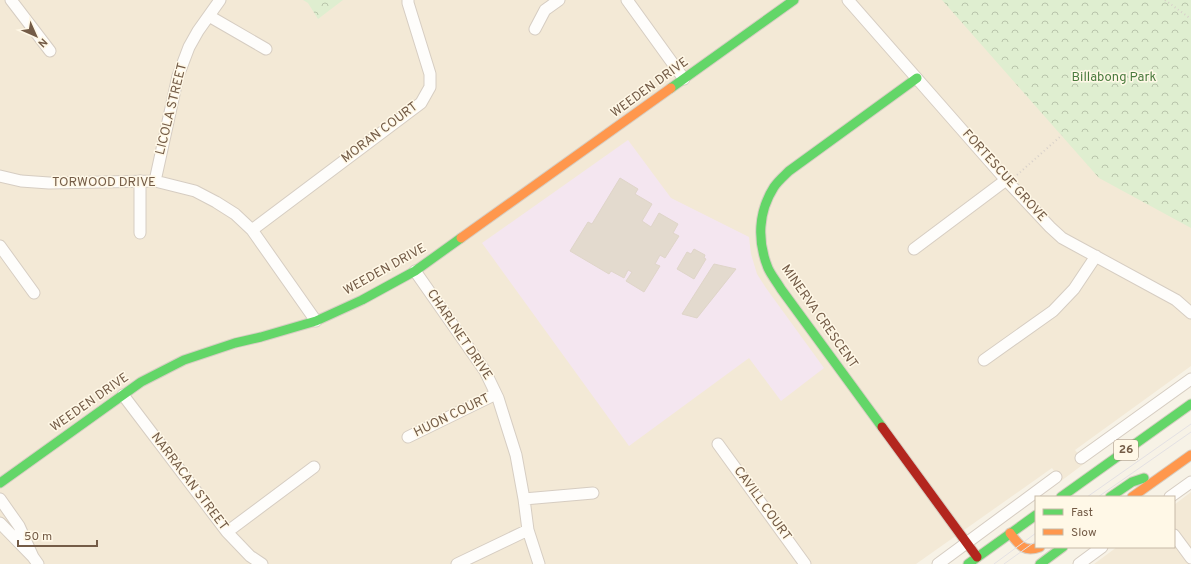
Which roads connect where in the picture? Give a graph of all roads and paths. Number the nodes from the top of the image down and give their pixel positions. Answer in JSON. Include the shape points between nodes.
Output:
{"nodes":[{"id":1,"x":12,"y":0,"type":"edge"},
{"id":2,"x":220,"y":0,"type":"edge"},
{"id":3,"x":408,"y":0,"type":"edge"},
{"id":4,"x":559,"y":0,"type":"edge"},
{"id":5,"x":627,"y":0,"type":"edge"},
{"id":6,"x":794,"y":0,"type":"edge"},
{"id":7,"x":848,"y":0,"type":"edge"},
{"id":8,"x":1165,"y":0,"type":"edge"},
{"id":9,"x":209,"y":16,"type":"junction"},
{"id":10,"x":1191,"y":20,"type":"edge"},
{"id":11,"x":535,"y":29,"type":"dead end"},
{"id":12,"x":266,"y":49,"type":"dead end"},
{"id":13,"x":50,"y":52,"type":"dead end"},
{"id":14,"x":918,"y":78,"type":"junction"},
{"id":15,"x":684,"y":79,"type":"junction"},
{"id":16,"x":1062,"y":136,"type":"dead end"},
{"id":17,"x":0,"y":176,"type":"edge"},
{"id":18,"x":1012,"y":178,"type":"junction"},
{"id":19,"x":140,"y":181,"type":"junction"},
{"id":20,"x":155,"y":181,"type":"junction"},
{"id":21,"x":252,"y":230,"type":"junction"},
{"id":22,"x":140,"y":233,"type":"dead end"},
{"id":23,"x":0,"y":246,"type":"edge"},
{"id":24,"x":914,"y":249,"type":"dead end"},
{"id":25,"x":1096,"y":256,"type":"junction"},
{"id":26,"x":415,"y":271,"type":"junction"},
{"id":27,"x":34,"y":293,"type":"dead end"},
{"id":28,"x":1191,"y":313,"type":"edge"},
{"id":29,"x":316,"y":321,"type":"junction"},
{"id":30,"x":984,"y":360,"type":"dead end"},
{"id":31,"x":1191,"y":379,"type":"edge"},
{"id":32,"x":496,"y":394,"type":"junction"},
{"id":33,"x":122,"y":395,"type":"junction"},
{"id":34,"x":1191,"y":404,"type":"edge"},
{"id":35,"x":408,"y":437,"type":"dead end"},
{"id":36,"x":718,"y":444,"type":"dead end"},
{"id":37,"x":1191,"y":455,"type":"edge"},
{"id":38,"x":1081,"y":458,"type":"dead end"},
{"id":39,"x":314,"y":467,"type":"dead end"},
{"id":40,"x":1168,"y":470,"type":"junction"},
{"id":41,"x":1056,"y":477,"type":"dead end"},
{"id":42,"x":1191,"y":482,"type":"edge"},
{"id":43,"x":0,"y":483,"type":"edge"},
{"id":44,"x":592,"y":493,"type":"dead end"},
{"id":45,"x":1062,"y":496,"type":"edge"},
{"id":46,"x":1111,"y":496,"type":"edge"},
{"id":47,"x":1133,"y":496,"type":"edge"},
{"id":48,"x":1171,"y":496,"type":"edge"},
{"id":49,"x":0,"y":499,"type":"edge"},
{"id":50,"x":524,"y":499,"type":"junction"},
{"id":51,"x":1035,"y":516,"type":"edge"},
{"id":52,"x":0,"y":523,"type":"edge"},
{"id":53,"x":528,"y":530,"type":"junction"},
{"id":54,"x":227,"y":532,"type":"junction"},
{"id":55,"x":1010,"y":533,"type":"junction"},
{"id":56,"x":1175,"y":536,"type":"edge"},
{"id":57,"x":966,"y":543,"type":"junction"},
{"id":58,"x":1037,"y":548,"type":"edge"},
{"id":59,"x":1062,"y":548,"type":"edge"},
{"id":60,"x":1101,"y":548,"type":"edge"},
{"id":61,"x":977,"y":557,"type":"junction"},
{"id":62,"x":1191,"y":558,"type":"edge"},
{"id":63,"x":35,"y":561,"type":"edge"},
{"id":64,"x":262,"y":564,"type":"edge"},
{"id":65,"x":457,"y":564,"type":"edge"},
{"id":66,"x":539,"y":564,"type":"edge"},
{"id":67,"x":806,"y":564,"type":"edge"},
{"id":68,"x":938,"y":564,"type":"edge"},
{"id":69,"x":968,"y":564,"type":"edge"},
{"id":70,"x":1040,"y":564,"type":"edge"},
{"id":71,"x":1079,"y":564,"type":"edge"}],
"edges":[{"from":1,"to":13,"type":"street"},
{"from":2,"to":9,"type":"street","name":"LICOLA STREET"},
{"from":3,"to":21,"type":"street","name":"MORAN COURT","via":[[430,74],[430,87],[421,103]]},
{"from":4,"to":11,"type":"street","via":[[546,10]]},
{"from":5,"to":15,"type":"street"},
{"from":6,"to":15,"type":"main road","name":"WEEDEN DRIVE"},
{"from":7,"to":14,"type":"street","name":"FORTESCUE GROVE"},
{"from":8,"to":10,"type":"path"},
{"from":9,"to":12,"type":"street"},
{"from":9,"to":20,"type":"street","name":"LICOLA STREET","via":[[189,47],[178,76]]},
{"from":14,"to":18,"type":"street","name":"FORTESCUE GROVE"},
{"from":14,"to":57,"type":"main road","name":"MINERVA CRESCENT","via":[[789,171],[775,186],[766,205],[760,237],[768,268],[781,289]]},
{"from":15,"to":26,"type":"main road","name":"WEEDEN DRIVE"},
{"from":16,"to":18,"type":"path"},
{"from":17,"to":19,"type":"street","name":"TORWOOD DRIVE","via":[[49,184]]},
{"from":18,"to":24,"type":"street"},
{"from":18,"to":25,"type":"street","name":"FORTESCUE GROVE","via":[[1050,228],[1062,238]]},
{"from":19,"to":20,"type":"street","name":"TORWOOD DRIVE"},
{"from":19,"to":22,"type":"street"},
{"from":20,"to":21,"type":"street","name":"TORWOOD DRIVE","via":[[195,191],[235,214]]},
{"from":21,"to":29,"type":"street","name":"TORWOOD DRIVE"},
{"from":23,"to":27,"type":"street"},
{"from":25,"to":28,"type":"street","name":"FORTESCUE GROVE","via":[[1176,300]]},
{"from":25,"to":30,"type":"street","via":[[1074,289],[1053,311]]},
{"from":26,"to":29,"type":"main road","name":"WEEDEN DRIVE"},
{"from":26,"to":32,"type":"street","name":"CHARLNET DRIVE","via":[[485,371]]},
{"from":29,"to":33,"type":"main road","name":"WEEDEN DRIVE","via":[[234,343],[184,360]]},
{"from":31,"to":38,"type":"street"},
{"from":32,"to":35,"type":"street","name":"HUON COURT"},
{"from":32,"to":50,"type":"street","name":"CHARLNET DRIVE","via":[[516,455]]},
{"from":33,"to":43,"type":"main road","name":"WEEDEN DRIVE"},
{"from":33,"to":54,"type":"street","name":"NARRACAN STREET"},
{"from":34,"to":45,"type":"main road","number":"26"},
{"from":36,"to":67,"type":"street","name":"CAVILL COURT"},
{"from":37,"to":40,"type":"main road"},
{"from":39,"to":54,"type":"street"},
{"from":40,"to":46,"type":"main road","via":[[1132,482]]},
{"from":40,"to":47,"type":"main road"},
{"from":41,"to":57,"type":"street"},
{"from":42,"to":48,"type":"street"},
{"from":44,"to":50,"type":"street"},
{"from":49,"to":63,"type":"street","via":[[18,526]]},
{"from":50,"to":53,"type":"street","name":"CHARLNET DRIVE"},
{"from":51,"to":55,"type":"main road"},
{"from":52,"to":63,"type":"street"},
{"from":53,"to":65,"type":"street"},
{"from":53,"to":66,"type":"street","name":"CHARLNET DRIVE"},
{"from":54,"to":64,"type":"street","name":"NARRACAN STREET","via":[[250,556]]},
{"from":55,"to":58,"type":"main road","via":[[1024,549]]},
{"from":55,"to":61,"type":"main road"},
{"from":56,"to":62,"type":"street"},
{"from":57,"to":61,"type":"main road","name":"MINERVA CRESCENT"},
{"from":57,"to":68,"type":"street"},
{"from":59,"to":70,"type":"main road"},
{"from":60,"to":71,"type":"street"},
{"from":61,"to":69,"type":"main road"}]}
